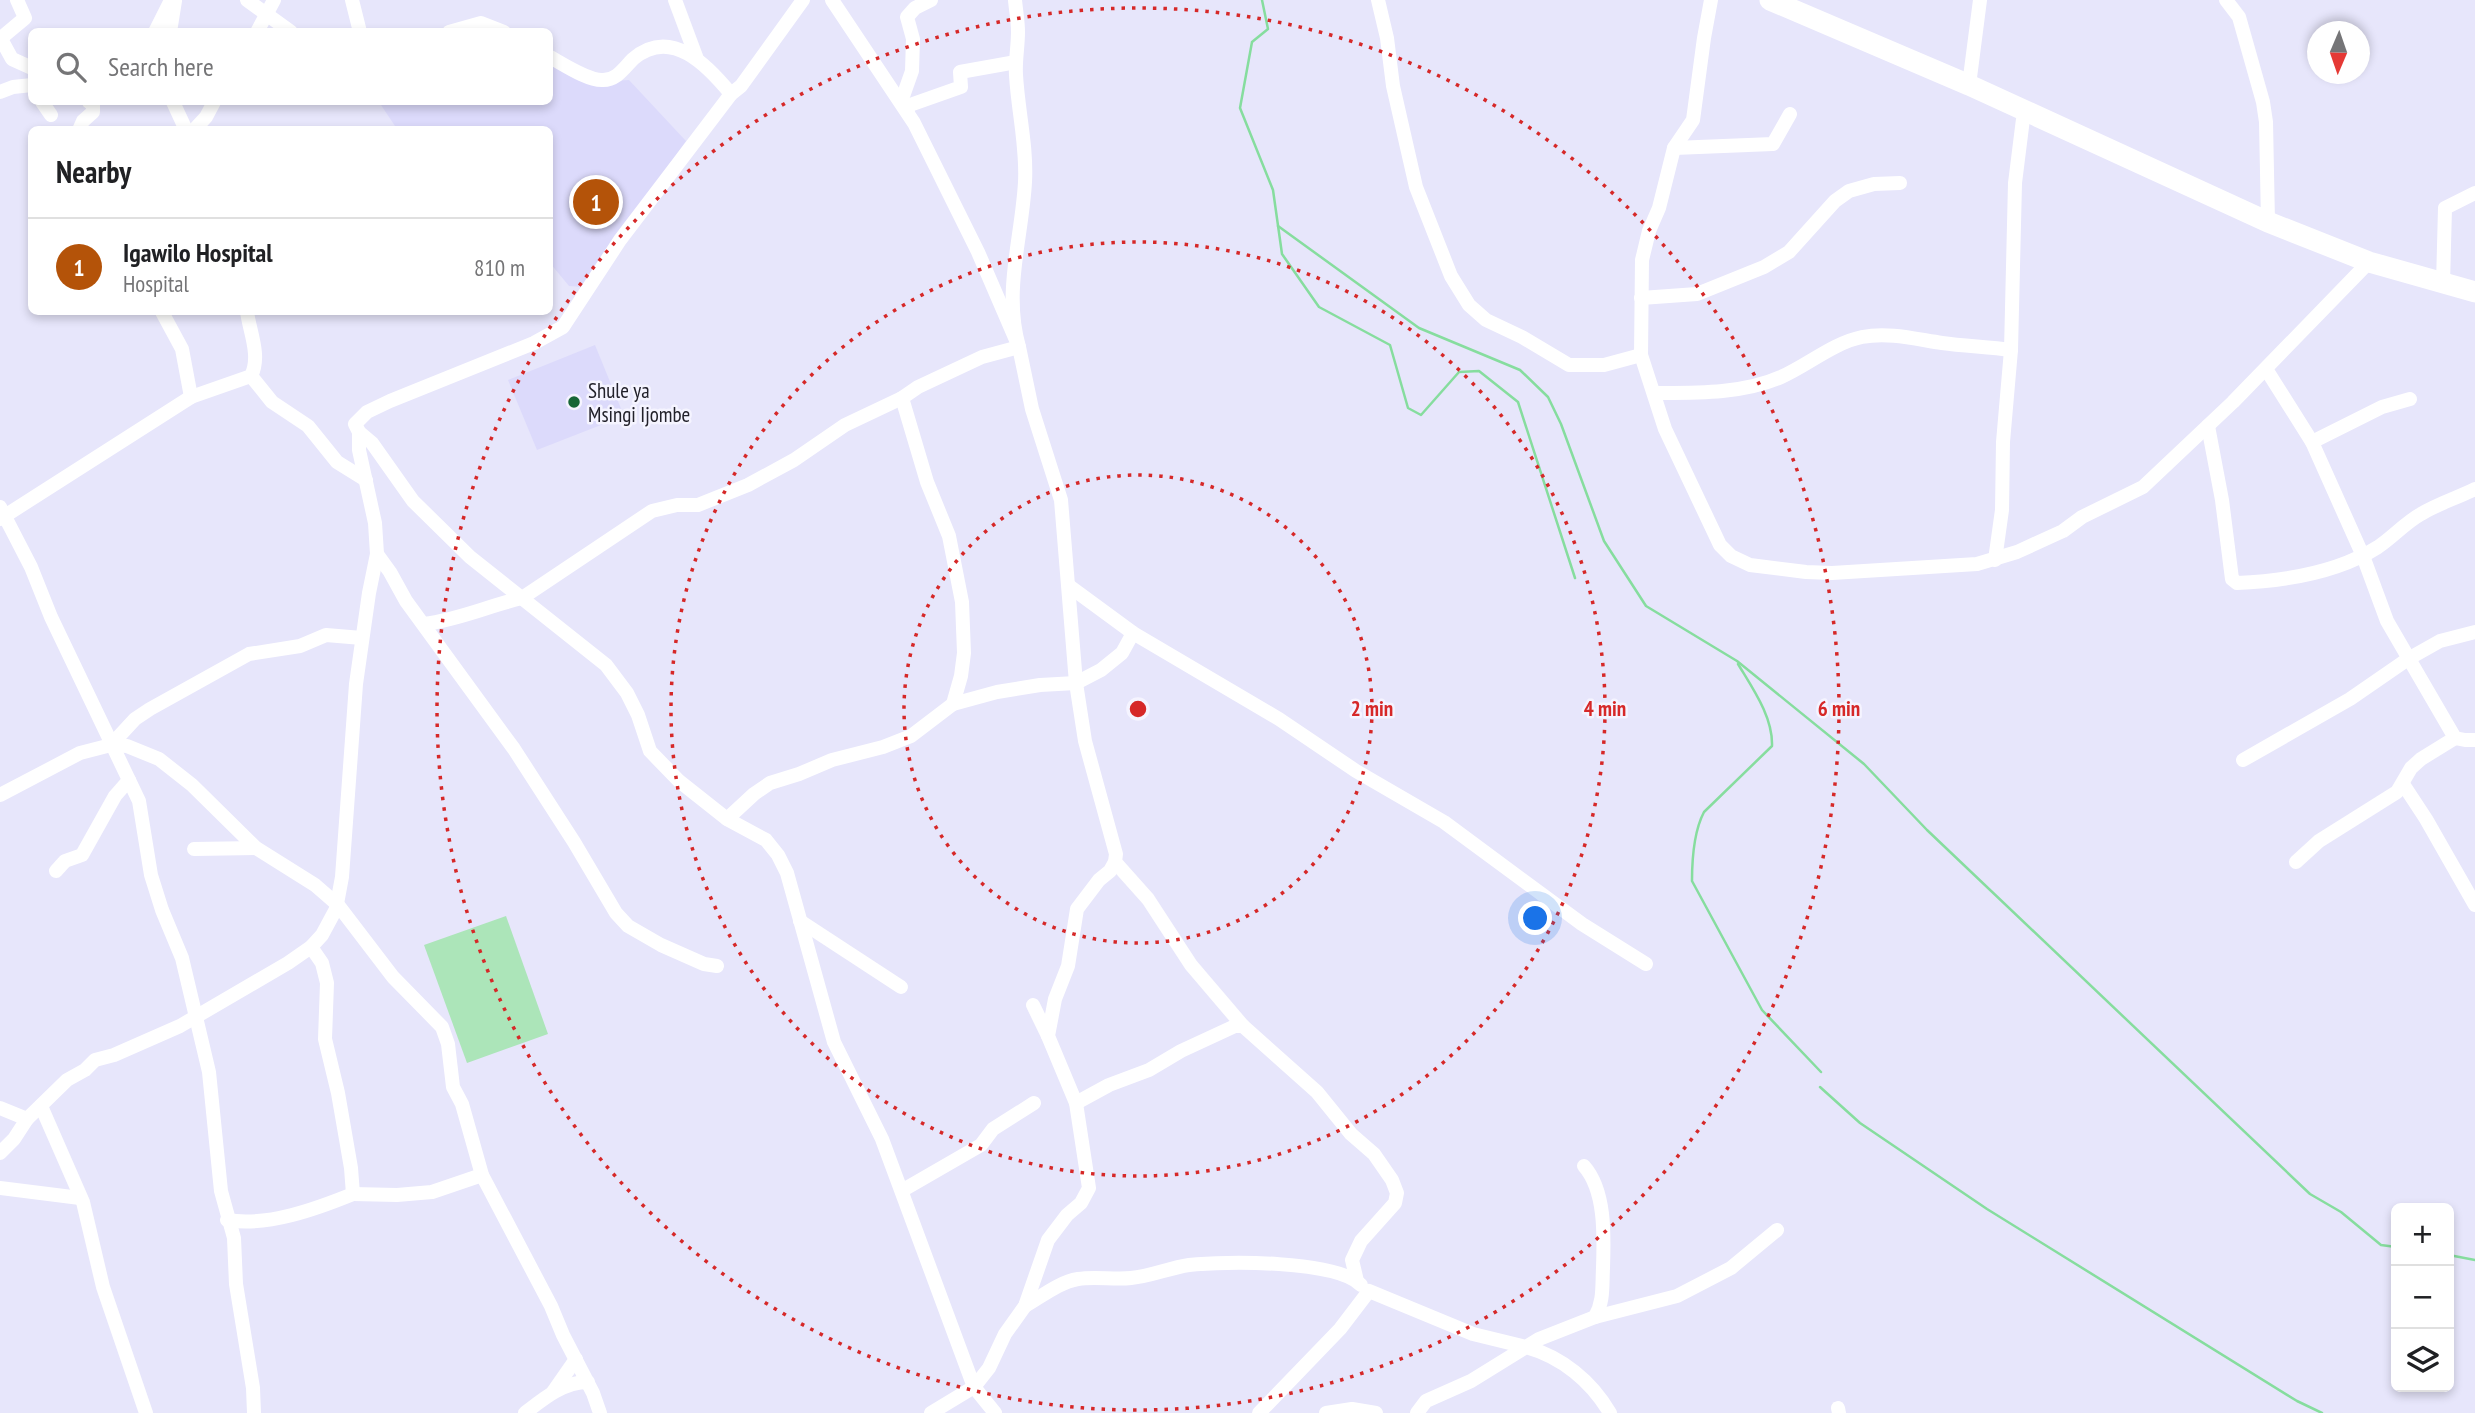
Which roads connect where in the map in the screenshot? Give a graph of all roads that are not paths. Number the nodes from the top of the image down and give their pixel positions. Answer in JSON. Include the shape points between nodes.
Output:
{"nodes":[{"id":1,"x":18,"y":0,"type":"edge"},
{"id":2,"x":173,"y":0,"type":"edge"},
{"id":3,"x":247,"y":0,"type":"edge"},
{"id":4,"x":274,"y":0,"type":"edge"},
{"id":5,"x":352,"y":0,"type":"edge"},
{"id":6,"x":675,"y":0,"type":"edge"},
{"id":7,"x":803,"y":0,"type":"edge"},
{"id":8,"x":832,"y":0,"type":"edge"},
{"id":9,"x":931,"y":0,"type":"edge"},
{"id":10,"x":1015,"y":0,"type":"edge"},
{"id":11,"x":1378,"y":0,"type":"edge"},
{"id":12,"x":1712,"y":0,"type":"edge"},
{"id":13,"x":1770,"y":0,"type":"edge"},
{"id":14,"x":1979,"y":0,"type":"edge"},
{"id":15,"x":2226,"y":0,"type":"edge"},
{"id":16,"x":267,"y":15,"type":"junction"},
{"id":17,"x":157,"y":28,"type":"edge"},
{"id":18,"x":170,"y":28,"type":"edge"},
{"id":19,"x":259,"y":28,"type":"edge"},
{"id":20,"x":286,"y":28,"type":"edge"},
{"id":21,"x":359,"y":28,"type":"edge"},
{"id":22,"x":463,"y":28,"type":"edge"},
{"id":23,"x":494,"y":28,"type":"edge"},
{"id":24,"x":0,"y":38,"type":"edge"},
{"id":25,"x":553,"y":59,"type":"edge"},
{"id":26,"x":697,"y":59,"type":"junction"},
{"id":27,"x":1016,"y":62,"type":"junction"},
{"id":28,"x":28,"y":66,"type":"edge"},
{"id":29,"x":28,"y":85,"type":"edge"},
{"id":30,"x":1969,"y":85,"type":"junction"},
{"id":31,"x":0,"y":92,"type":"edge"},
{"id":32,"x":731,"y":94,"type":"junction"},
{"id":33,"x":44,"y":105,"type":"edge"},
{"id":34,"x":93,"y":105,"type":"edge"},
{"id":35,"x":174,"y":105,"type":"edge"},
{"id":36,"x":212,"y":105,"type":"edge"},
{"id":37,"x":904,"y":106,"type":"junction"},
{"id":38,"x":2024,"y":111,"type":"junction"},
{"id":39,"x":1790,"y":114,"type":"dead end"},
{"id":40,"x":51,"y":115,"type":"dead end"},
{"id":41,"x":81,"y":126,"type":"edge"},
{"id":42,"x":184,"y":126,"type":"edge"},
{"id":43,"x":198,"y":126,"type":"edge"},
{"id":44,"x":1674,"y":148,"type":"junction"},
{"id":45,"x":1900,"y":183,"type":"dead end"},
{"id":46,"x":2475,"y":193,"type":"edge"},
{"id":47,"x":2268,"y":222,"type":"junction"},
{"id":48,"x":2369,"y":262,"type":"junction"},
{"id":49,"x":2443,"y":284,"type":"junction"},
{"id":50,"x":2475,"y":292,"type":"edge"},
{"id":51,"x":1642,"y":298,"type":"junction"},
{"id":52,"x":164,"y":315,"type":"edge"},
{"id":53,"x":248,"y":315,"type":"edge"},
{"id":54,"x":1019,"y":347,"type":"junction"},
{"id":55,"x":2011,"y":350,"type":"junction"},
{"id":56,"x":1641,"y":355,"type":"junction"},
{"id":57,"x":2266,"y":369,"type":"junction"},
{"id":58,"x":251,"y":376,"type":"junction"},
{"id":59,"x":1655,"y":393,"type":"junction"},
{"id":60,"x":191,"y":397,"type":"junction"},
{"id":61,"x":902,"y":398,"type":"junction"},
{"id":62,"x":2410,"y":399,"type":"dead end"},
{"id":63,"x":2208,"y":426,"type":"junction"},
{"id":64,"x":359,"y":432,"type":"junction"},
{"id":65,"x":2312,"y":442,"type":"junction"},
{"id":66,"x":366,"y":480,"type":"junction"},
{"id":67,"x":2475,"y":489,"type":"edge"},
{"id":68,"x":1,"y":514,"type":"edge"},
{"id":69,"x":377,"y":554,"type":"junction"},
{"id":70,"x":2363,"y":556,"type":"junction"},
{"id":71,"x":1995,"y":560,"type":"junction"},
{"id":72,"x":1069,"y":586,"type":"junction"},
{"id":73,"x":522,"y":598,"type":"junction"},
{"id":74,"x":424,"y":624,"type":"junction"},
{"id":75,"x":2475,"y":632,"type":"edge"},
{"id":76,"x":1133,"y":633,"type":"junction"},
{"id":77,"x":362,"y":638,"type":"junction"},
{"id":78,"x":2408,"y":659,"type":"junction"},
{"id":79,"x":1076,"y":683,"type":"junction"},
{"id":80,"x":953,"y":704,"type":"junction"},
{"id":81,"x":2455,"y":738,"type":"junction"},
{"id":82,"x":2475,"y":740,"type":"edge"},
{"id":83,"x":111,"y":745,"type":"junction"},
{"id":84,"x":2243,"y":760,"type":"dead end"},
{"id":85,"x":129,"y":780,"type":"junction"},
{"id":86,"x":2403,"y":784,"type":"junction"},
{"id":87,"x":0,"y":795,"type":"edge"},
{"id":88,"x":727,"y":819,"type":"junction"},
{"id":89,"x":256,"y":848,"type":"junction"},
{"id":90,"x":194,"y":849,"type":"dead end"},
{"id":91,"x":1115,"y":862,"type":"junction"},
{"id":92,"x":2296,"y":862,"type":"dead end"},
{"id":93,"x":56,"y":871,"type":"dead end"},
{"id":94,"x":338,"y":905,"type":"junction"},
{"id":95,"x":2475,"y":905,"type":"edge"},
{"id":96,"x":800,"y":922,"type":"junction"},
{"id":97,"x":311,"y":947,"type":"junction"},
{"id":98,"x":1646,"y":964,"type":"dead end"},
{"id":99,"x":717,"y":966,"type":"dead end"},
{"id":100,"x":901,"y":987,"type":"dead end"},
{"id":101,"x":1033,"y":1005,"type":"dead end"},
{"id":102,"x":197,"y":1014,"type":"junction"},
{"id":103,"x":1243,"y":1026,"type":"junction"},
{"id":104,"x":1048,"y":1037,"type":"junction"},
{"id":105,"x":1034,"y":1103,"type":"dead end"},
{"id":106,"x":1076,"y":1103,"type":"junction"},
{"id":107,"x":41,"y":1106,"type":"junction"},
{"id":108,"x":0,"y":1108,"type":"edge"},
{"id":109,"x":27,"y":1119,"type":"junction"},
{"id":110,"x":0,"y":1153,"type":"edge"},
{"id":111,"x":1584,"y":1166,"type":"dead end"},
{"id":112,"x":482,"y":1175,"type":"junction"},
{"id":113,"x":0,"y":1188,"type":"edge"},
{"id":114,"x":902,"y":1190,"type":"junction"},
{"id":115,"x":353,"y":1194,"type":"junction"},
{"id":116,"x":80,"y":1198,"type":"junction"},
{"id":117,"x":228,"y":1220,"type":"junction"},
{"id":118,"x":1777,"y":1230,"type":"dead end"},
{"id":119,"x":1357,"y":1281,"type":"junction"},
{"id":120,"x":1369,"y":1292,"type":"junction"},
{"id":121,"x":1025,"y":1306,"type":"junction"},
{"id":122,"x":1595,"y":1317,"type":"junction"},
{"id":123,"x":1526,"y":1347,"type":"junction"},
{"id":124,"x":576,"y":1359,"type":"junction"},
{"id":125,"x":588,"y":1382,"type":"junction"},
{"id":126,"x":974,"y":1387,"type":"junction"},
{"id":127,"x":552,"y":1392,"type":"junction"},
{"id":128,"x":146,"y":1413,"type":"edge"},
{"id":129,"x":254,"y":1413,"type":"edge"},
{"id":130,"x":525,"y":1413,"type":"edge"},
{"id":131,"x":600,"y":1413,"type":"edge"},
{"id":132,"x":931,"y":1413,"type":"edge"},
{"id":133,"x":995,"y":1413,"type":"edge"},
{"id":134,"x":1259,"y":1413,"type":"edge"},
{"id":135,"x":1326,"y":1413,"type":"edge"},
{"id":136,"x":1376,"y":1413,"type":"edge"},
{"id":137,"x":1417,"y":1413,"type":"edge"},
{"id":138,"x":1610,"y":1413,"type":"edge"}],
"edges":[{"from":1,"to":24,"type":"street","via":[[25,18]]},
{"from":2,"to":17,"type":"street"},
{"from":2,"to":18,"type":"street"},
{"from":3,"to":16,"type":"street"},
{"from":4,"to":16,"type":"street"},
{"from":5,"to":21,"type":"street"},
{"from":6,"to":26,"type":"street"},
{"from":7,"to":32,"type":"street"},
{"from":8,"to":37,"type":"street"},
{"from":9,"to":37,"type":"street","via":[[906,17],[913,39]]},
{"from":10,"to":27,"type":"street"},
{"from":11,"to":56,"type":"street","via":[[1416,187],[1458,292],[1476,314],[1566,364],[1594,366]]},
{"from":12,"to":44,"type":"street","via":[[1693,120]]},
{"from":13,"to":30,"type":"highway"},
{"from":14,"to":30,"type":"street"},
{"from":15,"to":47,"type":"street","via":[[2239,17],[2263,102]]},
{"from":16,"to":19,"type":"street"},
{"from":16,"to":20,"type":"street"},
{"from":22,"to":23,"type":"street","via":[[481,23]]},
{"from":24,"to":28,"type":"street","via":[[12,59]]},
{"from":25,"to":26,"type":"street","via":[[603,80],[614,78],[649,50],[678,48]]},
{"from":26,"to":32,"type":"street"},
{"from":27,"to":37,"type":"street","via":[[960,72],[961,87]]},
{"from":27,"to":54,"type":"street","via":[[1026,160],[1012,301]]},
{"from":29,"to":31,"type":"street"},
{"from":30,"to":38,"type":"highway"},
{"from":32,"to":64,"type":"street","via":[[620,240],[563,327],[367,412],[355,424]]},
{"from":33,"to":40,"type":"street"},
{"from":34,"to":41,"type":"street","via":[[93,112]]},
{"from":35,"to":42,"type":"street"},
{"from":36,"to":43,"type":"street"},
{"from":37,"to":54,"type":"street","via":[[978,252]]},
{"from":38,"to":47,"type":"highway"},
{"from":38,"to":55,"type":"street","via":[[2015,183]]},
{"from":39,"to":44,"type":"street","via":[[1773,144]]},
{"from":44,"to":51,"type":"street","via":[[1642,260]]},
{"from":45,"to":51,"type":"street","via":[[1849,191],[1789,253],[1764,267],[1697,294]]},
{"from":46,"to":49,"type":"street","via":[[2445,208]]},
{"from":47,"to":48,"type":"highway"},
{"from":48,"to":49,"type":"highway"},
{"from":48,"to":57,"type":"street"},
{"from":49,"to":50,"type":"highway"},
{"from":51,"to":56,"type":"street"},
{"from":52,"to":60,"type":"street","via":[[181,349]]},
{"from":53,"to":58,"type":"street","via":[[256,359]]},
{"from":54,"to":61,"type":"street","via":[[971,362]]},
{"from":54,"to":72,"type":"street","via":[[1032,409],[1061,500]]},
{"from":55,"to":59,"type":"street","via":[[1908,337],[1862,337],[1751,387]]},
{"from":55,"to":71,"type":"street"},
{"from":56,"to":59,"type":"street"},
{"from":57,"to":63,"type":"street"},
{"from":57,"to":65,"type":"street"},
{"from":58,"to":60,"type":"street"},
{"from":58,"to":66,"type":"street","via":[[272,402],[308,426],[337,462]]},
{"from":59,"to":71,"type":"street","via":[[1665,429],[1720,545],[1740,561],[1773,569],[1832,573]]},
{"from":60,"to":68,"type":"street"},
{"from":61,"to":73,"type":"street","via":[[845,425],[748,485],[698,505],[652,511]]},
{"from":61,"to":80,"type":"street","via":[[949,536],[962,602],[964,653]]},
{"from":62,"to":65,"type":"street","via":[[2382,407]]},
{"from":63,"to":70,"type":"street","via":[[2235,582],[2314,573]]},
{"from":63,"to":71,"type":"street","via":[[2143,487],[2063,531]]},
{"from":64,"to":66,"type":"street"},
{"from":64,"to":73,"type":"street","via":[[413,501],[479,565]]},
{"from":65,"to":70,"type":"street"},
{"from":66,"to":69,"type":"street"},
{"from":67,"to":70,"type":"street","via":[[2421,513]]},
{"from":68,"to":83,"type":"street","via":[[31,567]]},
{"from":69,"to":74,"type":"street"},
{"from":69,"to":77,"type":"street"},
{"from":70,"to":78,"type":"street","via":[[2378,604]]},
{"from":72,"to":76,"type":"street"},
{"from":72,"to":79,"type":"street"},
{"from":73,"to":74,"type":"street"},
{"from":73,"to":88,"type":"street","via":[[606,665],[627,693],[650,751]]},
{"from":74,"to":99,"type":"street","via":[[514,749],[623,922],[661,945]]},
{"from":75,"to":78,"type":"street","via":[[2440,641]]},
{"from":76,"to":79,"type":"street","via":[[1122,653]]},
{"from":76,"to":98,"type":"street","via":[[1444,822],[1582,924]]},
{"from":77,"to":83,"type":"street","via":[[326,635],[300,646],[249,654],[150,709]]},
{"from":77,"to":94,"type":"street"},
{"from":78,"to":81,"type":"street"},
{"from":78,"to":84,"type":"street","via":[[2350,699]]},
{"from":79,"to":80,"type":"street","via":[[997,692]]},
{"from":79,"to":91,"type":"street","via":[[1085,741]]},
{"from":80,"to":88,"type":"street","via":[[899,742],[770,783]]},
{"from":81,"to":82,"type":"street"},
{"from":81,"to":86,"type":"street","via":[[2421,759]]},
{"from":83,"to":85,"type":"street"},
{"from":83,"to":87,"type":"street","via":[[80,753]]},
{"from":83,"to":89,"type":"street","via":[[127,746],[159,759]]},
{"from":85,"to":93,"type":"street","via":[[82,855],[65,861]]},
{"from":85,"to":102,"type":"street","via":[[139,801],[151,875]]},
{"from":86,"to":92,"type":"street"},
{"from":86,"to":95,"type":"street"},
{"from":88,"to":96,"type":"street","via":[[772,846],[787,873]]},
{"from":89,"to":90,"type":"street"},
{"from":89,"to":94,"type":"street","via":[[316,885]]},
{"from":91,"to":103,"type":"street"},
{"from":91,"to":104,"type":"street","via":[[1077,909],[1068,966],[1055,999]]},
{"from":94,"to":97,"type":"street"},
{"from":94,"to":112,"type":"street","via":[[399,984],[442,1027],[449,1044],[453,1087]]},
{"from":96,"to":100,"type":"street"},
{"from":96,"to":114,"type":"street","via":[[834,1042]]},
{"from":97,"to":102,"type":"street"},
{"from":97,"to":115,"type":"street","via":[[322,963],[327,983],[325,1039]]},
{"from":101,"to":104,"type":"street"},
{"from":102,"to":107,"type":"street","via":[[180,1026],[95,1060]]},
{"from":102,"to":117,"type":"street"},
{"from":103,"to":106,"type":"street","via":[[1234,1026]]},
{"from":103,"to":119,"type":"street","via":[[1317,1092],[1392,1180],[1395,1203],[1361,1241],[1352,1260]]},
{"from":104,"to":106,"type":"street"},
{"from":105,"to":114,"type":"street","via":[[993,1129],[981,1146]]},
{"from":106,"to":121,"type":"street","via":[[1089,1188],[1048,1240]]},
{"from":107,"to":109,"type":"street"},
{"from":107,"to":116,"type":"street"},
{"from":108,"to":109,"type":"street"},
{"from":109,"to":110,"type":"street"},
{"from":111,"to":122,"type":"street","via":[[1602,1210],[1603,1294]]},
{"from":112,"to":115,"type":"street","via":[[432,1192]]},
{"from":112,"to":124,"type":"street"},
{"from":113,"to":116,"type":"street"},
{"from":114,"to":126,"type":"street"},
{"from":115,"to":117,"type":"street","via":[[302,1213],[246,1223]]},
{"from":116,"to":128,"type":"street","via":[[103,1287]]},
{"from":117,"to":129,"type":"street","via":[[234,1238]]},
{"from":118,"to":122,"type":"street","via":[[1731,1268],[1676,1296]]},
{"from":119,"to":120,"type":"street"},
{"from":119,"to":121,"type":"street","via":[[1329,1270],[1294,1265],[1188,1265],[1132,1278],[1077,1279]]},
{"from":120,"to":123,"type":"street","via":[[1473,1334]]},
{"from":120,"to":134,"type":"street"},
{"from":121,"to":126,"type":"street"},
{"from":122,"to":123,"type":"street"},
{"from":123,"to":137,"type":"street","via":[[1471,1381],[1426,1401]]},
{"from":123,"to":138,"type":"street","via":[[1576,1371]]},
{"from":124,"to":125,"type":"street"},
{"from":124,"to":127,"type":"street"},
{"from":125,"to":127,"type":"street"},
{"from":125,"to":131,"type":"street"},
{"from":126,"to":132,"type":"street"},
{"from":126,"to":133,"type":"street"},
{"from":127,"to":130,"type":"street"},
{"from":135,"to":136,"type":"street","via":[[1352,1409]]}]}
